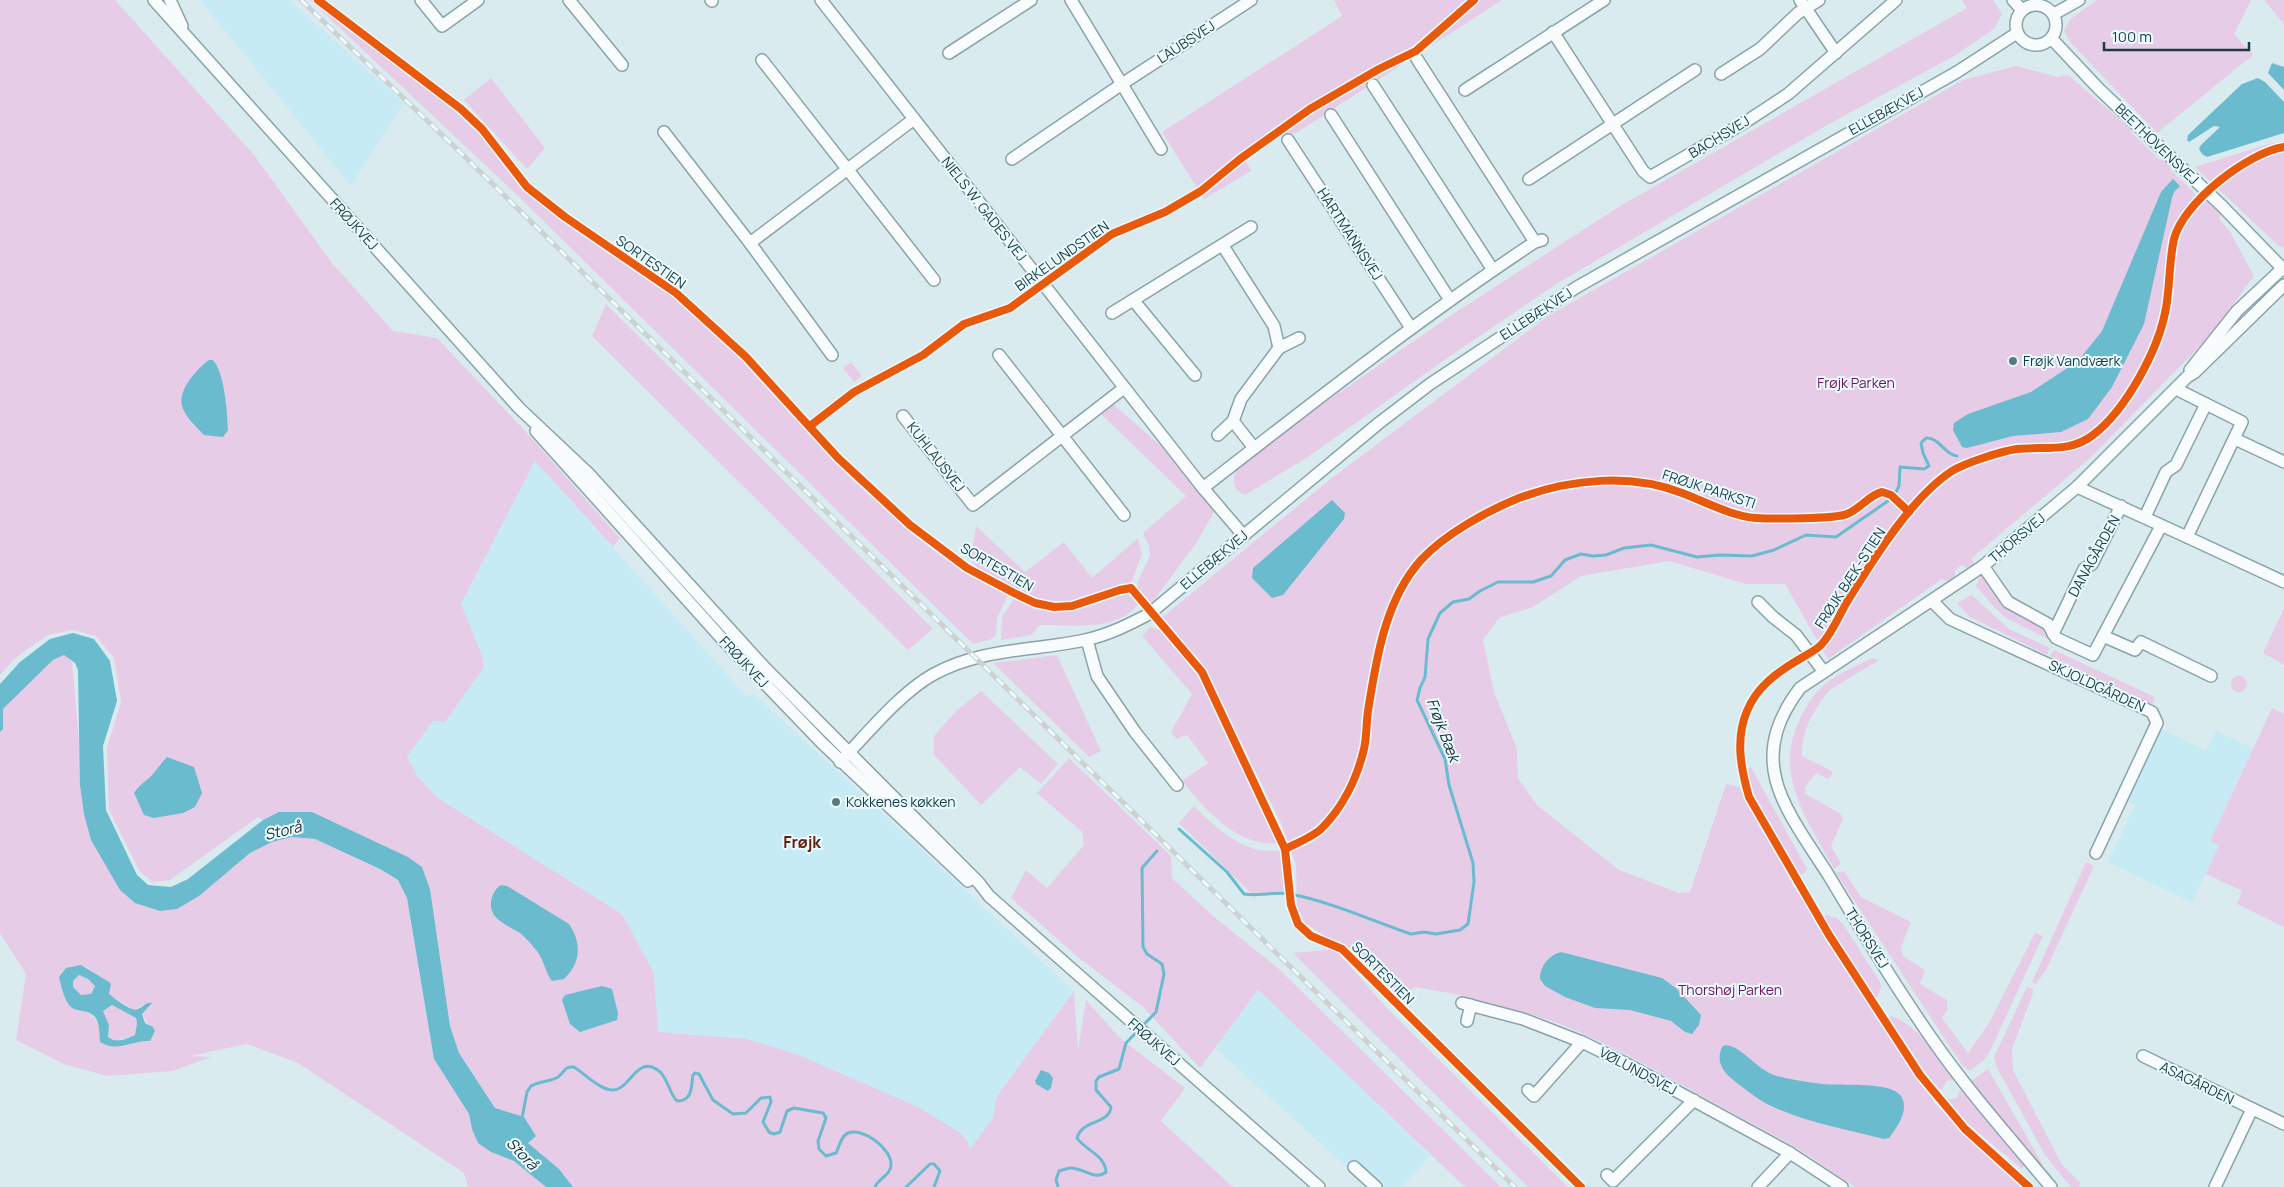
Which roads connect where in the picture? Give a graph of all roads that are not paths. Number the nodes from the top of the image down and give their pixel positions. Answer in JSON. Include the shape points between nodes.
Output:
{"nodes":[{"id":1,"x":144,"y":0,"type":"edge"},
{"id":2,"x":154,"y":0,"type":"edge"},
{"id":3,"x":170,"y":0,"type":"edge"},
{"id":4,"x":421,"y":0,"type":"edge"},
{"id":5,"x":478,"y":0,"type":"edge"},
{"id":6,"x":569,"y":0,"type":"edge"},
{"id":7,"x":820,"y":0,"type":"edge"},
{"id":8,"x":1031,"y":0,"type":"edge"},
{"id":9,"x":1071,"y":0,"type":"edge"},
{"id":10,"x":1251,"y":0,"type":"edge"},
{"id":11,"x":1604,"y":0,"type":"edge"},
{"id":12,"x":1819,"y":0,"type":"edge"},
{"id":13,"x":1896,"y":0,"type":"edge"},
{"id":14,"x":2013,"y":0,"type":"edge"},
{"id":15,"x":2079,"y":0,"type":"edge"},
{"id":16,"x":1803,"y":4,"type":"edge"},
{"id":17,"x":2022,"y":10,"type":"junction"},
{"id":18,"x":2054,"y":14,"type":"junction"},
{"id":19,"x":1554,"y":32,"type":"junction"},
{"id":20,"x":2017,"y":34,"type":"junction"},
{"id":21,"x":2051,"y":38,"type":"junction"},
{"id":22,"x":190,"y":41,"type":"junction"},
{"id":23,"x":949,"y":53,"type":"dead end"},
{"id":24,"x":1836,"y":53,"type":"junction"},
{"id":25,"x":1417,"y":59,"type":"dead end"},
{"id":26,"x":762,"y":60,"type":"dead end"},
{"id":27,"x":622,"y":65,"type":"dead end"},
{"id":28,"x":1695,"y":70,"type":"dead end"},
{"id":29,"x":1721,"y":74,"type":"dead end"},
{"id":30,"x":1122,"y":84,"type":"junction"},
{"id":31,"x":1373,"y":85,"type":"dead end"},
{"id":32,"x":1465,"y":90,"type":"dead end"},
{"id":33,"x":1331,"y":115,"type":"dead end"},
{"id":34,"x":914,"y":119,"type":"junction"},
{"id":35,"x":1613,"y":125,"type":"junction"},
{"id":36,"x":664,"y":132,"type":"dead end"},
{"id":37,"x":1288,"y":140,"type":"dead end"},
{"id":38,"x":1162,"y":149,"type":"dead end"},
{"id":39,"x":1012,"y":159,"type":"dead end"},
{"id":40,"x":849,"y":168,"type":"junction"},
{"id":41,"x":1529,"y":179,"type":"dead end"},
{"id":42,"x":1251,"y":227,"type":"dead end"},
{"id":43,"x":750,"y":243,"type":"junction"},
{"id":44,"x":1223,"y":246,"type":"junction"},
{"id":45,"x":2283,"y":268,"type":"edge"},
{"id":46,"x":1492,"y":270,"type":"junction"},
{"id":47,"x":934,"y":280,"type":"dead end"},
{"id":48,"x":2284,"y":285,"type":"edge"},
{"id":49,"x":1450,"y":300,"type":"junction"},
{"id":50,"x":1134,"y":301,"type":"junction"},
{"id":51,"x":1112,"y":313,"type":"dead end"},
{"id":52,"x":1411,"y":328,"type":"junction"},
{"id":53,"x":1299,"y":338,"type":"dead end"},
{"id":54,"x":1279,"y":348,"type":"junction"},
{"id":55,"x":832,"y":355,"type":"dead end"},
{"id":56,"x":999,"y":355,"type":"dead end"},
{"id":57,"x":1195,"y":375,"type":"dead end"},
{"id":58,"x":2187,"y":377,"type":"junction"},
{"id":59,"x":1124,"y":388,"type":"junction"},
{"id":60,"x":2176,"y":389,"type":"junction"},
{"id":61,"x":2206,"y":404,"type":"junction"},
{"id":62,"x":519,"y":408,"type":"junction"},
{"id":63,"x":903,"y":416,"type":"dead end"},
{"id":64,"x":1233,"y":420,"type":"junction"},
{"id":65,"x":1218,"y":435,"type":"dead end"},
{"id":66,"x":1062,"y":436,"type":"junction"},
{"id":67,"x":2235,"y":438,"type":"junction"},
{"id":68,"x":1254,"y":448,"type":"junction"},
{"id":69,"x":2284,"y":462,"type":"edge"},
{"id":70,"x":2077,"y":487,"type":"junction"},
{"id":71,"x":1203,"y":488,"type":"junction"},
{"id":72,"x":2121,"y":506,"type":"junction"},
{"id":73,"x":1124,"y":516,"type":"dead end"},
{"id":74,"x":2145,"y":518,"type":"junction"},
{"id":75,"x":2161,"y":526,"type":"junction"},
{"id":76,"x":1243,"y":535,"type":"junction"},
{"id":77,"x":2187,"y":537,"type":"junction"},
{"id":78,"x":1984,"y":566,"type":"junction"},
{"id":79,"x":2284,"y":582,"type":"edge"},
{"id":80,"x":1758,"y":602,"type":"dead end"},
{"id":81,"x":1933,"y":602,"type":"junction"},
{"id":82,"x":2054,"y":634,"type":"junction"},
{"id":83,"x":2103,"y":636,"type":"junction"},
{"id":84,"x":1087,"y":640,"type":"junction"},
{"id":85,"x":1824,"y":672,"type":"junction"},
{"id":86,"x":2211,"y":676,"type":"dead end"},
{"id":87,"x":849,"y":753,"type":"junction"},
{"id":88,"x":840,"y":762,"type":"junction"},
{"id":89,"x":1178,"y":784,"type":"dead end"},
{"id":90,"x":2096,"y":853,"type":"dead end"},
{"id":91,"x":989,"y":896,"type":"junction"},
{"id":92,"x":1467,"y":1021,"type":"dead end"},
{"id":93,"x":1582,"y":1042,"type":"junction"},
{"id":94,"x":2143,"y":1056,"type":"dead end"},
{"id":95,"x":1528,"y":1090,"type":"dead end"},
{"id":96,"x":1694,"y":1100,"type":"junction"},
{"id":97,"x":2252,"y":1108,"type":"junction"},
{"id":98,"x":2284,"y":1124,"type":"edge"},
{"id":99,"x":1790,"y":1153,"type":"junction"},
{"id":100,"x":1354,"y":1167,"type":"dead end"},
{"id":101,"x":1607,"y":1175,"type":"dead end"},
{"id":102,"x":1319,"y":1187,"type":"edge"},
{"id":103,"x":1376,"y":1187,"type":"edge"},
{"id":104,"x":1758,"y":1187,"type":"edge"},
{"id":105,"x":1842,"y":1187,"type":"edge"},
{"id":106,"x":2051,"y":1187,"type":"edge"},
{"id":107,"x":2215,"y":1187,"type":"edge"}],
"edges":[{"from":1,"to":22,"type":"street","name":"FRØJKVEJ"},
{"from":2,"to":22,"type":"street","name":"FRØJKVEJ"},
{"from":3,"to":22,"type":"street"},
{"from":4,"to":5,"type":"street","via":[[442,26]]},
{"from":6,"to":27,"type":"street"},
{"from":7,"to":34,"type":"street","name":"NIELS W. GADES VEJ"},
{"from":8,"to":23,"type":"street"},
{"from":9,"to":30,"type":"street"},
{"from":10,"to":30,"type":"street","name":"LAUBSVEJ"},
{"from":11,"to":19,"type":"street"},
{"from":12,"to":16,"type":"street"},
{"from":13,"to":24,"type":"street","name":"BACHSVEJ"},
{"from":14,"to":17,"type":"street"},
{"from":15,"to":18,"type":"street"},
{"from":16,"to":24,"type":"street"},
{"from":16,"to":29,"type":"street","via":[[1760,49]]},
{"from":17,"to":18,"type":"street","via":[[2035,4]]},
{"from":17,"to":20,"type":"street","via":[[2016,21]]},
{"from":18,"to":21,"type":"street","via":[[2056,27]]},
{"from":19,"to":32,"type":"street"},
{"from":19,"to":35,"type":"street","name":"BACHSVEJ"},
{"from":20,"to":21,"type":"street","via":[[2033,45],[2040,45]]},
{"from":20,"to":76,"type":"street","name":"ELLEBÆKVEJ","via":[[1957,72],[1577,287],[1430,384]]},
{"from":21,"to":45,"type":"street","name":"BEETHOVENSVEJ"},
{"from":22,"to":62,"type":"street","name":"FRØJKVEJ"},
{"from":24,"to":35,"type":"street","name":"BACHSVEJ","via":[[1788,94],[1650,177],[1643,172]]},
{"from":25,"to":46,"type":"street","via":[[1539,241]]},
{"from":26,"to":40,"type":"street"},
{"from":28,"to":35,"type":"street"},
{"from":30,"to":38,"type":"street"},
{"from":30,"to":39,"type":"street","name":"LAUBSVEJ"},
{"from":31,"to":46,"type":"street"},
{"from":33,"to":49,"type":"street"},
{"from":34,"to":40,"type":"street"},
{"from":34,"to":59,"type":"street","name":"NIELS W. GADES VEJ"},
{"from":35,"to":41,"type":"street"},
{"from":36,"to":43,"type":"street"},
{"from":37,"to":52,"type":"street","name":"HARTMANNSVEJ"},
{"from":40,"to":43,"type":"street"},
{"from":40,"to":47,"type":"street"},
{"from":42,"to":44,"type":"street"},
{"from":43,"to":55,"type":"street"},
{"from":44,"to":50,"type":"street"},
{"from":44,"to":54,"type":"street","via":[[1274,326]]},
{"from":45,"to":58,"type":"street","name":"THORSVEJ","via":[[2237,311],[2191,367]]},
{"from":46,"to":49,"type":"street"},
{"from":48,"to":58,"type":"street","name":"THORSVEJ"},
{"from":49,"to":52,"type":"street"},
{"from":50,"to":51,"type":"street"},
{"from":50,"to":57,"type":"street"},
{"from":52,"to":68,"type":"street"},
{"from":53,"to":54,"type":"street"},
{"from":54,"to":64,"type":"street","via":[[1241,399]]},
{"from":56,"to":66,"type":"street"},
{"from":58,"to":60,"type":"street","name":"THORSVEJ"},
{"from":59,"to":66,"type":"street","name":"KUHLAUSVEJ"},
{"from":59,"to":71,"type":"street","name":"NIELS W. GADES VEJ"},
{"from":60,"to":61,"type":"street"},
{"from":60,"to":70,"type":"street","name":"THORSVEJ"},
{"from":61,"to":67,"type":"street","via":[[2242,422]]},
{"from":61,"to":74,"type":"street","via":[[2176,465],[2166,472]]},
{"from":62,"to":87,"type":"street","name":"FRØJKVEJ","via":[[588,473],[765,668]]},
{"from":62,"to":88,"type":"street","name":"FRØJKVEJ","via":[[526,421],[724,641]]},
{"from":63,"to":66,"type":"street","name":"KUHLAUSVEJ","via":[[973,505]]},
{"from":64,"to":65,"type":"street"},
{"from":64,"to":68,"type":"street"},
{"from":66,"to":73,"type":"street"},
{"from":67,"to":69,"type":"street"},
{"from":67,"to":77,"type":"street"},
{"from":68,"to":71,"type":"street"},
{"from":70,"to":72,"type":"street","name":"DANAGÅRDEN"},
{"from":70,"to":78,"type":"street","name":"THORSVEJ"},
{"from":71,"to":76,"type":"street","name":"NIELS W. GADES VEJ"},
{"from":72,"to":74,"type":"street","name":"DANAGÅRDEN"},
{"from":72,"to":82,"type":"street","name":"DANAGÅRDEN","via":[[2092,564],[2084,569]]},
{"from":74,"to":75,"type":"street","name":"DANAGÅRDEN"},
{"from":75,"to":77,"type":"street","name":"DANAGÅRDEN"},
{"from":75,"to":83,"type":"street"},
{"from":76,"to":84,"type":"street","name":"ELLEBÆKVEJ","via":[[1148,614],[1120,629]]},
{"from":77,"to":79,"type":"street","name":"DANAGÅRDEN"},
{"from":78,"to":81,"type":"street","name":"THORSVEJ"},
{"from":78,"to":82,"type":"street","via":[[2008,602],[2048,624]]},
{"from":80,"to":85,"type":"street","via":[[1796,635]]},
{"from":81,"to":85,"type":"street","name":"THORSVEJ"},
{"from":81,"to":90,"type":"street","name":"SKJOLDGÅRDEN","via":[[1950,619],[2152,712],[2157,723]]},
{"from":82,"to":83,"type":"street","via":[[2056,638],[2093,655]]},
{"from":83,"to":86,"type":"street","via":[[2135,650],[2141,642]]},
{"from":84,"to":87,"type":"street","name":"ELLEBÆKVEJ","via":[[976,657],[933,674],[910,690]]},
{"from":84,"to":89,"type":"street","via":[[1098,676],[1135,732]]},
{"from":85,"to":106,"type":"street","name":"THORSVEJ","via":[[1800,688],[1778,723],[1773,750],[1776,780],[1786,806],[1864,936],[1933,1040]]},
{"from":87,"to":88,"type":"street","name":"ELLEBÆKVEJ"},
{"from":87,"to":91,"type":"street","name":"FRØJKVEJ"},
{"from":88,"to":91,"type":"street","name":"FRØJKVEJ","via":[[958,873]]},
{"from":91,"to":102,"type":"street","name":"FRØJKVEJ"},
{"from":92,"to":93,"type":"street","name":"VØLUNDSVEJ","via":[[1466,1004],[1523,1019]]},
{"from":93,"to":95,"type":"street","name":"VØLUNDSVEJ","via":[[1534,1096]]},
{"from":93,"to":96,"type":"street","name":"VØLUNDSVEJ"},
{"from":94,"to":97,"type":"street","name":"ASAGÅRDEN"},
{"from":96,"to":99,"type":"street","name":"VØLUNDSVEJ"},
{"from":96,"to":101,"type":"street","name":"VØLUNDSVEJ","via":[[1613,1182]]},
{"from":97,"to":98,"type":"street","name":"ASAGÅRDEN"},
{"from":97,"to":107,"type":"street","name":"ASAGÅRDEN"},
{"from":99,"to":104,"type":"street"},
{"from":99,"to":105,"type":"street","name":"VØLUNDSVEJ"},
{"from":100,"to":103,"type":"street"}]}
